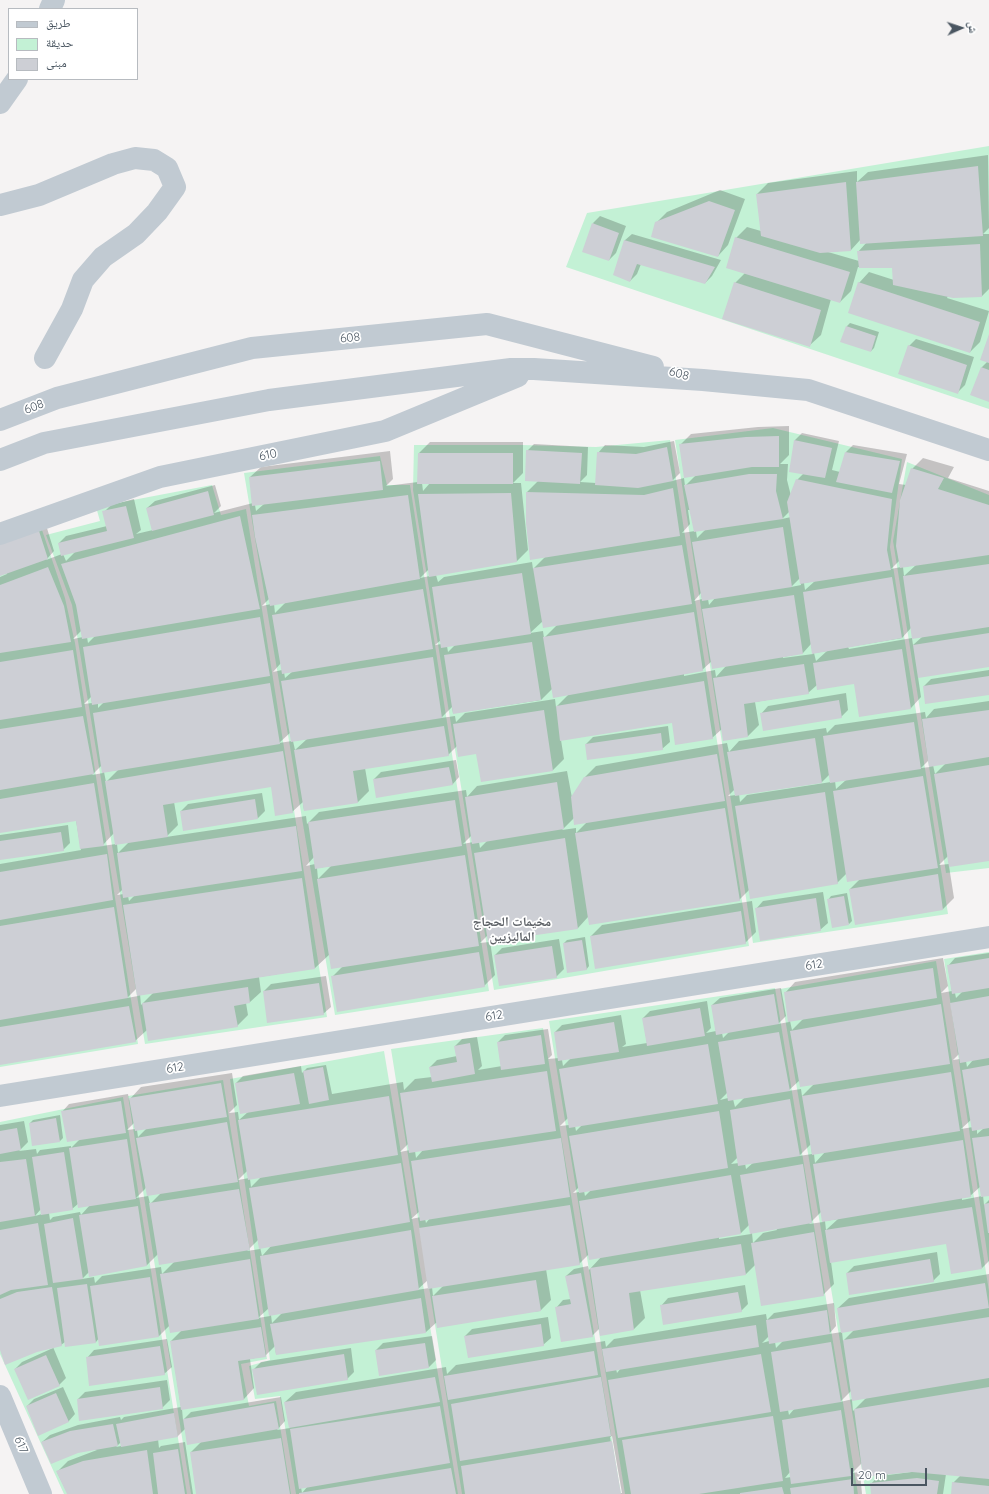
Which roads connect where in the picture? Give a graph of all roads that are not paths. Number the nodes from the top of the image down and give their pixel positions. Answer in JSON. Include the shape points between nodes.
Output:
{"nodes":[{"id":1,"x":16,"y":80,"type":"edge"},
{"id":2,"x":0,"y":103,"type":"edge"},
{"id":3,"x":0,"y":205,"type":"edge"},
{"id":4,"x":45,"y":358,"type":"dead end"},
{"id":5,"x":534,"y":369,"type":"junction"},
{"id":6,"x":703,"y":380,"type":"junction"},
{"id":7,"x":0,"y":420,"type":"edge"},
{"id":8,"x":989,"y":450,"type":"edge"},
{"id":9,"x":0,"y":460,"type":"edge"},
{"id":10,"x":0,"y":534,"type":"edge"},
{"id":11,"x":989,"y":937,"type":"edge"},
{"id":12,"x":0,"y":1096,"type":"edge"},
{"id":13,"x":0,"y":1396,"type":"edge"},
{"id":14,"x":41,"y":1494,"type":"edge"}],
"edges":[{"from":1,"to":2,"type":"street"},
{"from":3,"to":4,"type":"street","via":[[39,195],[113,164],[136,158],[154,160],[167,168],[175,187],[157,212],[136,234],[103,257],[83,280],[72,309]]},
{"from":5,"to":6,"type":"street","name":"608"},
{"from":5,"to":9,"type":"street","name":"608","via":[[511,369],[269,400],[44,443]]},
{"from":5,"to":10,"type":"street","name":"610","via":[[385,431],[160,477]]},
{"from":6,"to":7,"type":"street","name":"608","via":[[487,324],[252,348],[57,398]]},
{"from":6,"to":8,"type":"street","name":"608","via":[[808,390]]},
{"from":11,"to":12,"type":"street","name":"612"},
{"from":13,"to":14,"type":"street","name":"617"}]}
